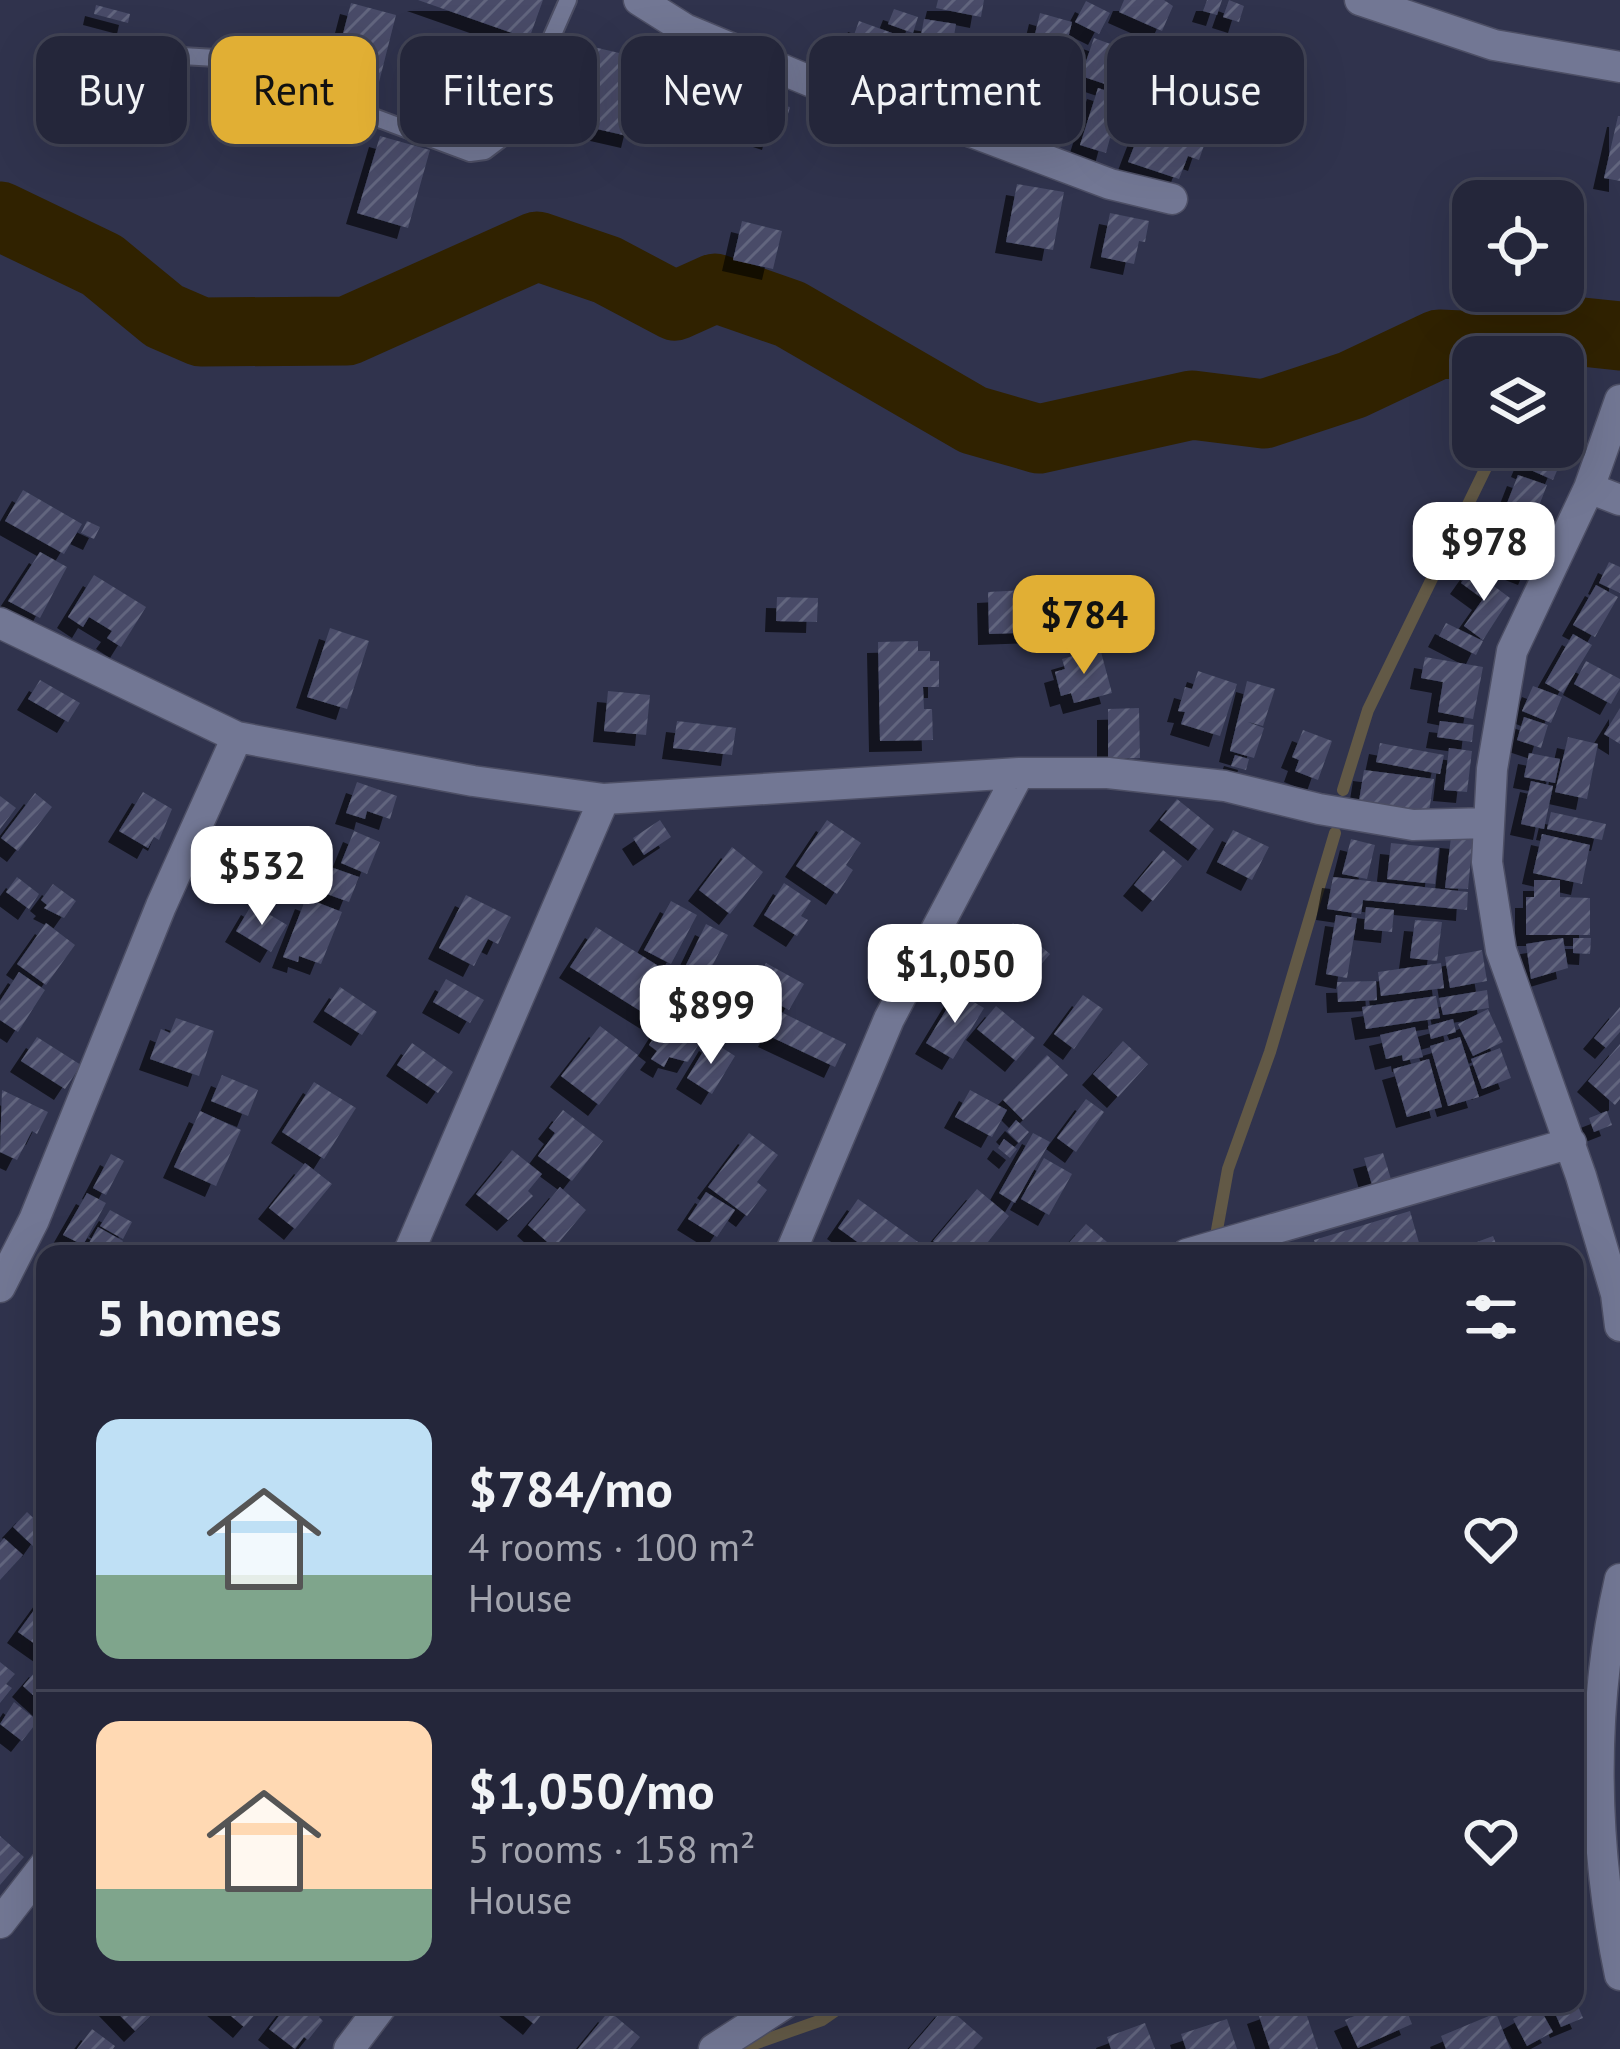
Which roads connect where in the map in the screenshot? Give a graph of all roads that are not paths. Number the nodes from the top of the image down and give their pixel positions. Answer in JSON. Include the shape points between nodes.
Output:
{"nodes":[{"id":1,"x":568,"y":0,"type":"edge"},
{"id":2,"x":639,"y":0,"type":"edge"},
{"id":3,"x":1360,"y":0,"type":"edge"},
{"id":4,"x":187,"y":56,"type":"edge"},
{"id":5,"x":1620,"y":67,"type":"edge"},
{"id":6,"x":1172,"y":199,"type":"dead end"},
{"id":7,"x":1620,"y":400,"type":"edge"},
{"id":8,"x":1589,"y":488,"type":"junction"},
{"id":9,"x":1620,"y":500,"type":"edge"},
{"id":10,"x":0,"y":623,"type":"edge"},
{"id":11,"x":237,"y":737,"type":"junction"},
{"id":12,"x":1019,"y":772,"type":"junction"},
{"id":13,"x":604,"y":799,"type":"junction"},
{"id":14,"x":1487,"y":823,"type":"junction"},
{"id":15,"x":1571,"y":1143,"type":"junction"},
{"id":16,"x":412,"y":1245,"type":"edge"},
{"id":17,"x":794,"y":1245,"type":"edge"},
{"id":18,"x":1217,"y":1245,"type":"edge"},
{"id":19,"x":0,"y":1287,"type":"edge"},
{"id":20,"x":1618,"y":1293,"type":"edge"},
{"id":21,"x":1620,"y":1326,"type":"edge"},
{"id":22,"x":1618,"y":1597,"type":"edge"},
{"id":23,"x":1587,"y":1767,"type":"edge"},
{"id":24,"x":36,"y":1877,"type":"edge"},
{"id":25,"x":0,"y":1923,"type":"edge"},
{"id":26,"x":1620,"y":1975,"type":"edge"},
{"id":27,"x":375,"y":2013,"type":"edge"},
{"id":28,"x":770,"y":2013,"type":"edge"},
{"id":29,"x":349,"y":2049,"type":"edge"},
{"id":30,"x":715,"y":2049,"type":"edge"}],
"edges":[{"from":1,"to":4,"type":"lane","via":[[510,132],[485,151],[470,153],[216,58]]},
{"from":2,"to":6,"type":"street","via":[[685,29],[848,97]]},
{"from":3,"to":5,"type":"street","via":[[1485,42]]},
{"from":7,"to":8,"type":"street"},
{"from":8,"to":9,"type":"street"},
{"from":8,"to":14,"type":"street","via":[[1512,651]]},
{"from":10,"to":11,"type":"street"},
{"from":11,"to":13,"type":"street"},
{"from":11,"to":19,"type":"street"},
{"from":12,"to":13,"type":"street"},
{"from":12,"to":14,"type":"street","via":[[1226,786],[1414,825]]},
{"from":12,"to":17,"type":"street","via":[[890,1019]]},
{"from":13,"to":16,"type":"street"},
{"from":14,"to":15,"type":"street","via":[[1502,950]]},
{"from":15,"to":18,"type":"street"},
{"from":15,"to":20,"type":"street"},
{"from":20,"to":21,"type":"street"},
{"from":22,"to":23,"type":"street"},
{"from":23,"to":26,"type":"street"},
{"from":24,"to":25,"type":"street"},
{"from":27,"to":29,"type":"street"},
{"from":28,"to":30,"type":"street"}]}
